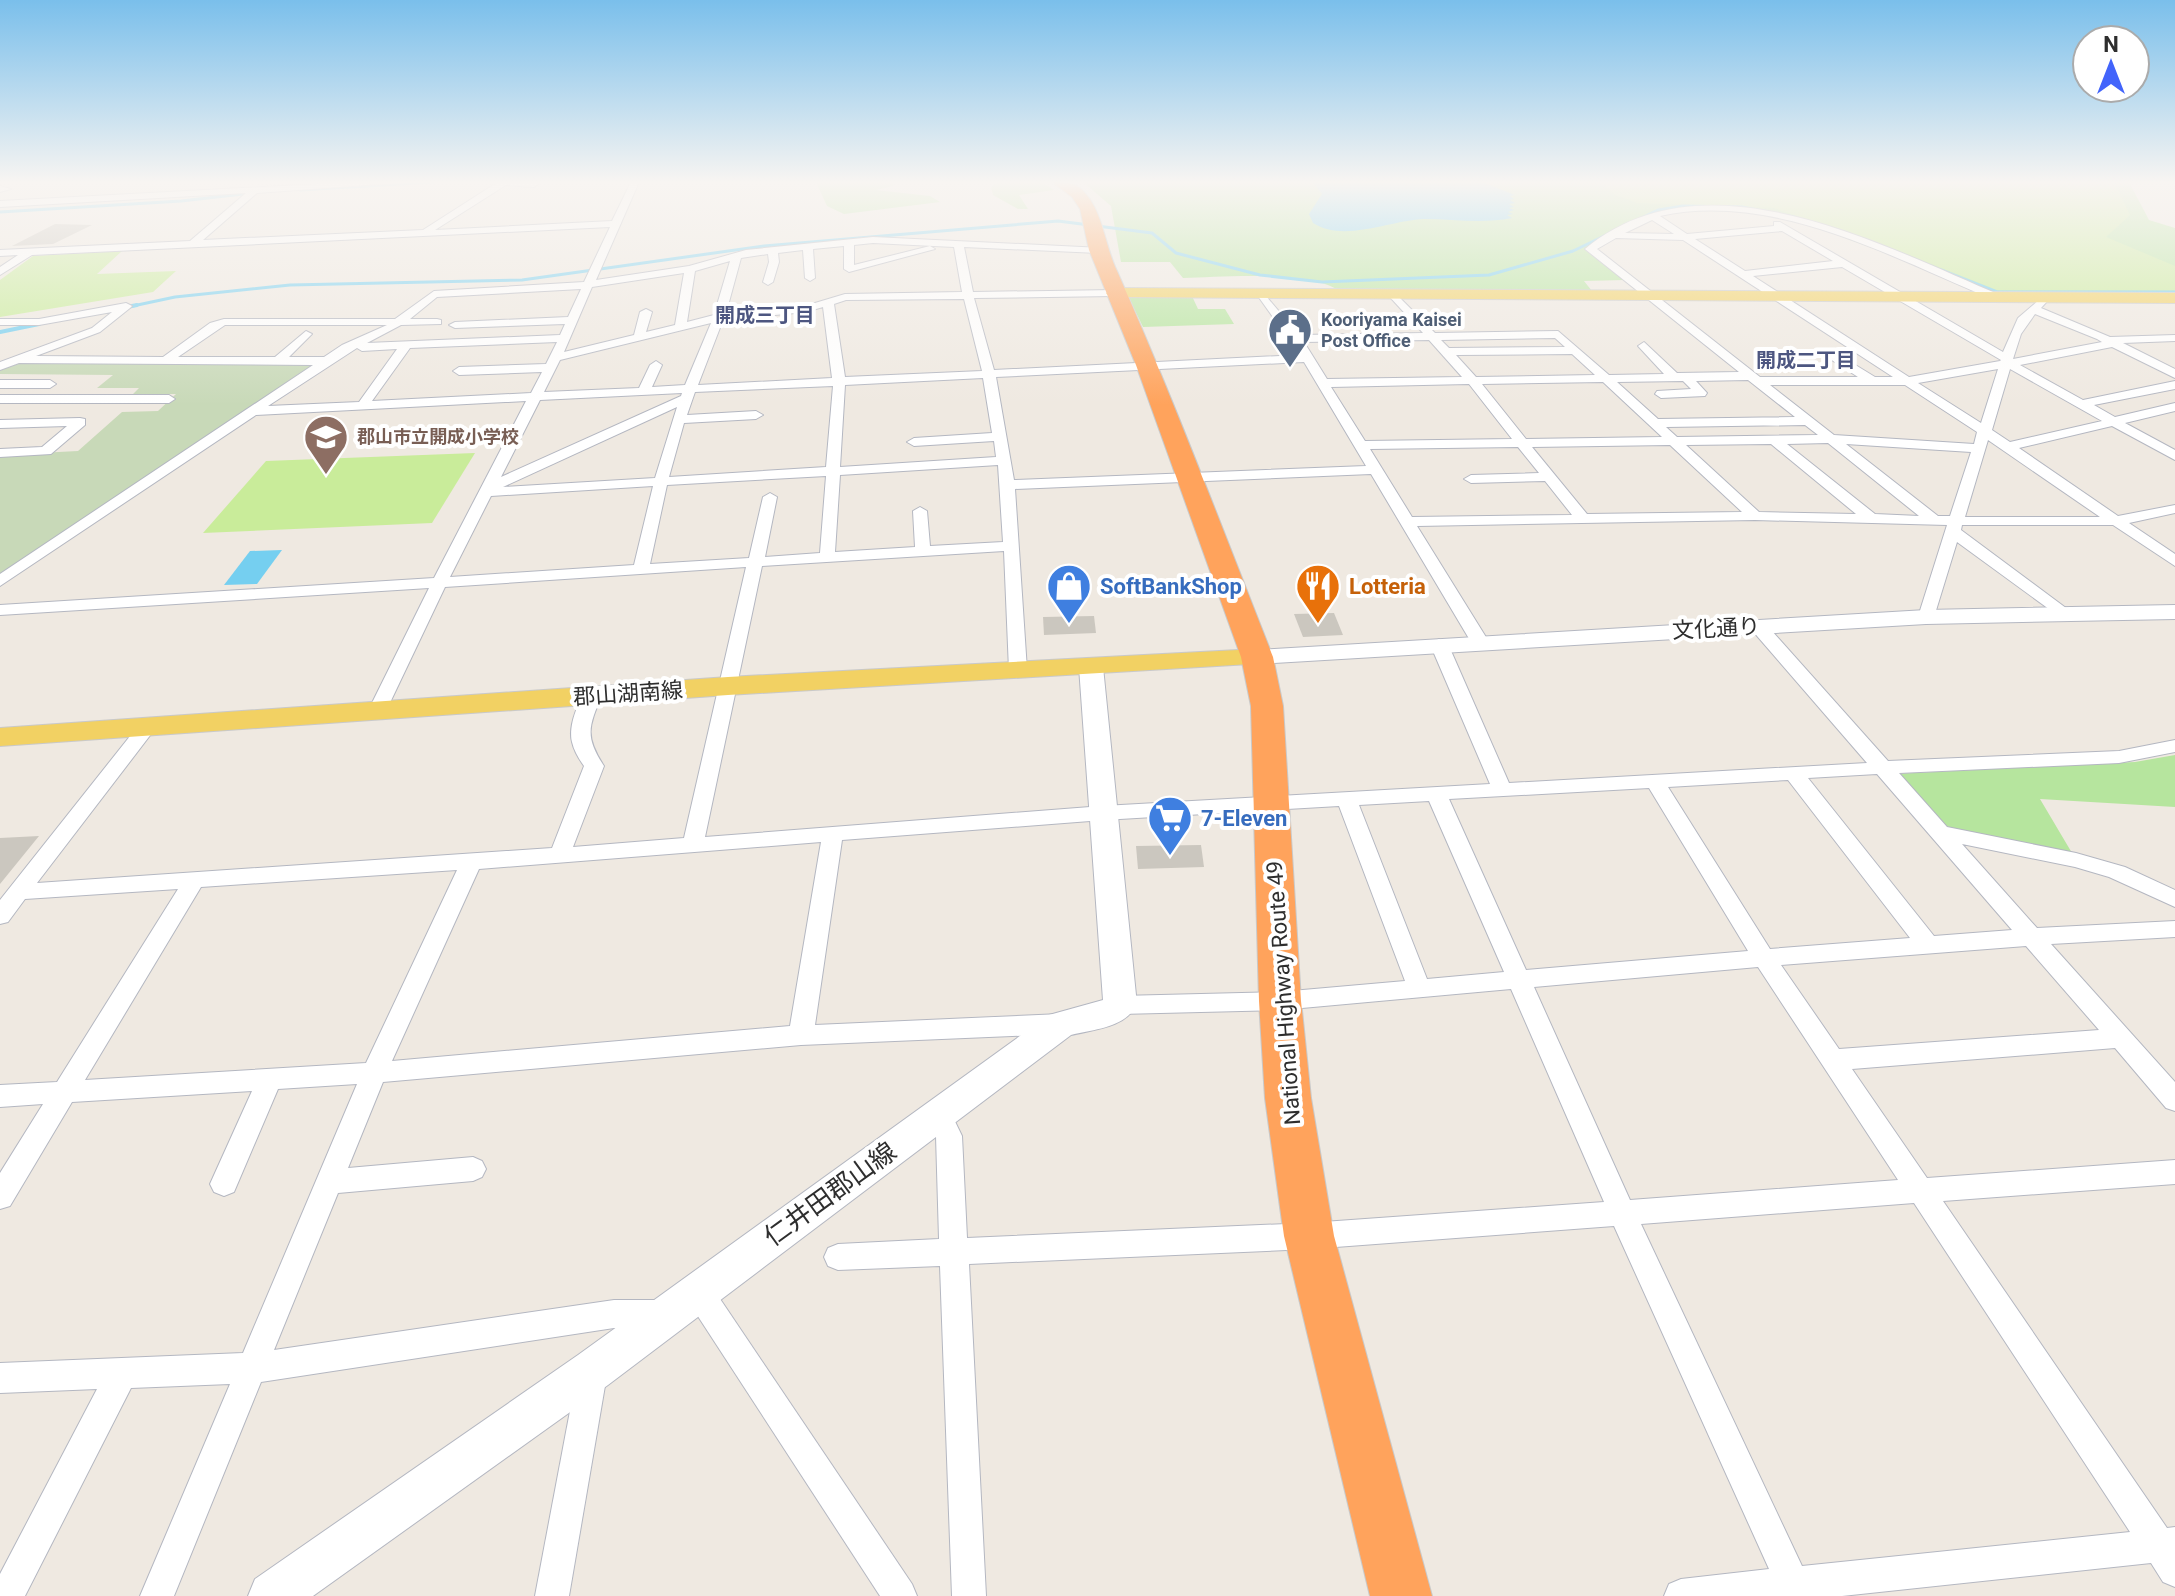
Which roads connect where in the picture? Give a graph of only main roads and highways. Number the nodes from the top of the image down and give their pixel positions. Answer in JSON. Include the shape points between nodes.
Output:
{"nodes":[{"id":1,"x":1101,"y":256,"type":"edge"},
{"id":2,"x":1115,"y":293,"type":"junction"},
{"id":3,"x":2175,"y":298,"type":"edge"},
{"id":4,"x":2175,"y":612,"type":"edge"},
{"id":5,"x":1257,"y":657,"type":"junction"},
{"id":6,"x":1091,"y":667,"type":"junction"},
{"id":7,"x":0,"y":737,"type":"edge"},
{"id":8,"x":272,"y":1596,"type":"edge"},
{"id":9,"x":1401,"y":1596,"type":"edge"}],
"edges":[{"from":1,"to":2,"type":"highway","name":"National Highway Route 49"},
{"from":2,"to":3,"type":"main road","via":[[1904,296],[2040,303]]},
{"from":2,"to":5,"type":"highway","name":"National Highway Route 49"},
{"from":4,"to":5,"type":"main road","name":"文化通り","via":[[1757,625]]},
{"from":5,"to":6,"type":"main road","name":"郡山湖南線"},
{"from":5,"to":9,"type":"highway","name":"National Highway Route 49","via":[[1267,706],[1288,1098],[1309,1236]]},
{"from":6,"to":7,"type":"main road","name":"郡山湖南線","via":[[728,686]]},
{"from":6,"to":8,"type":"main road","name":"仁井田郡山線","via":[[1120,1005],[1112,1012],[1061,1024],[593,1370]]}]}
